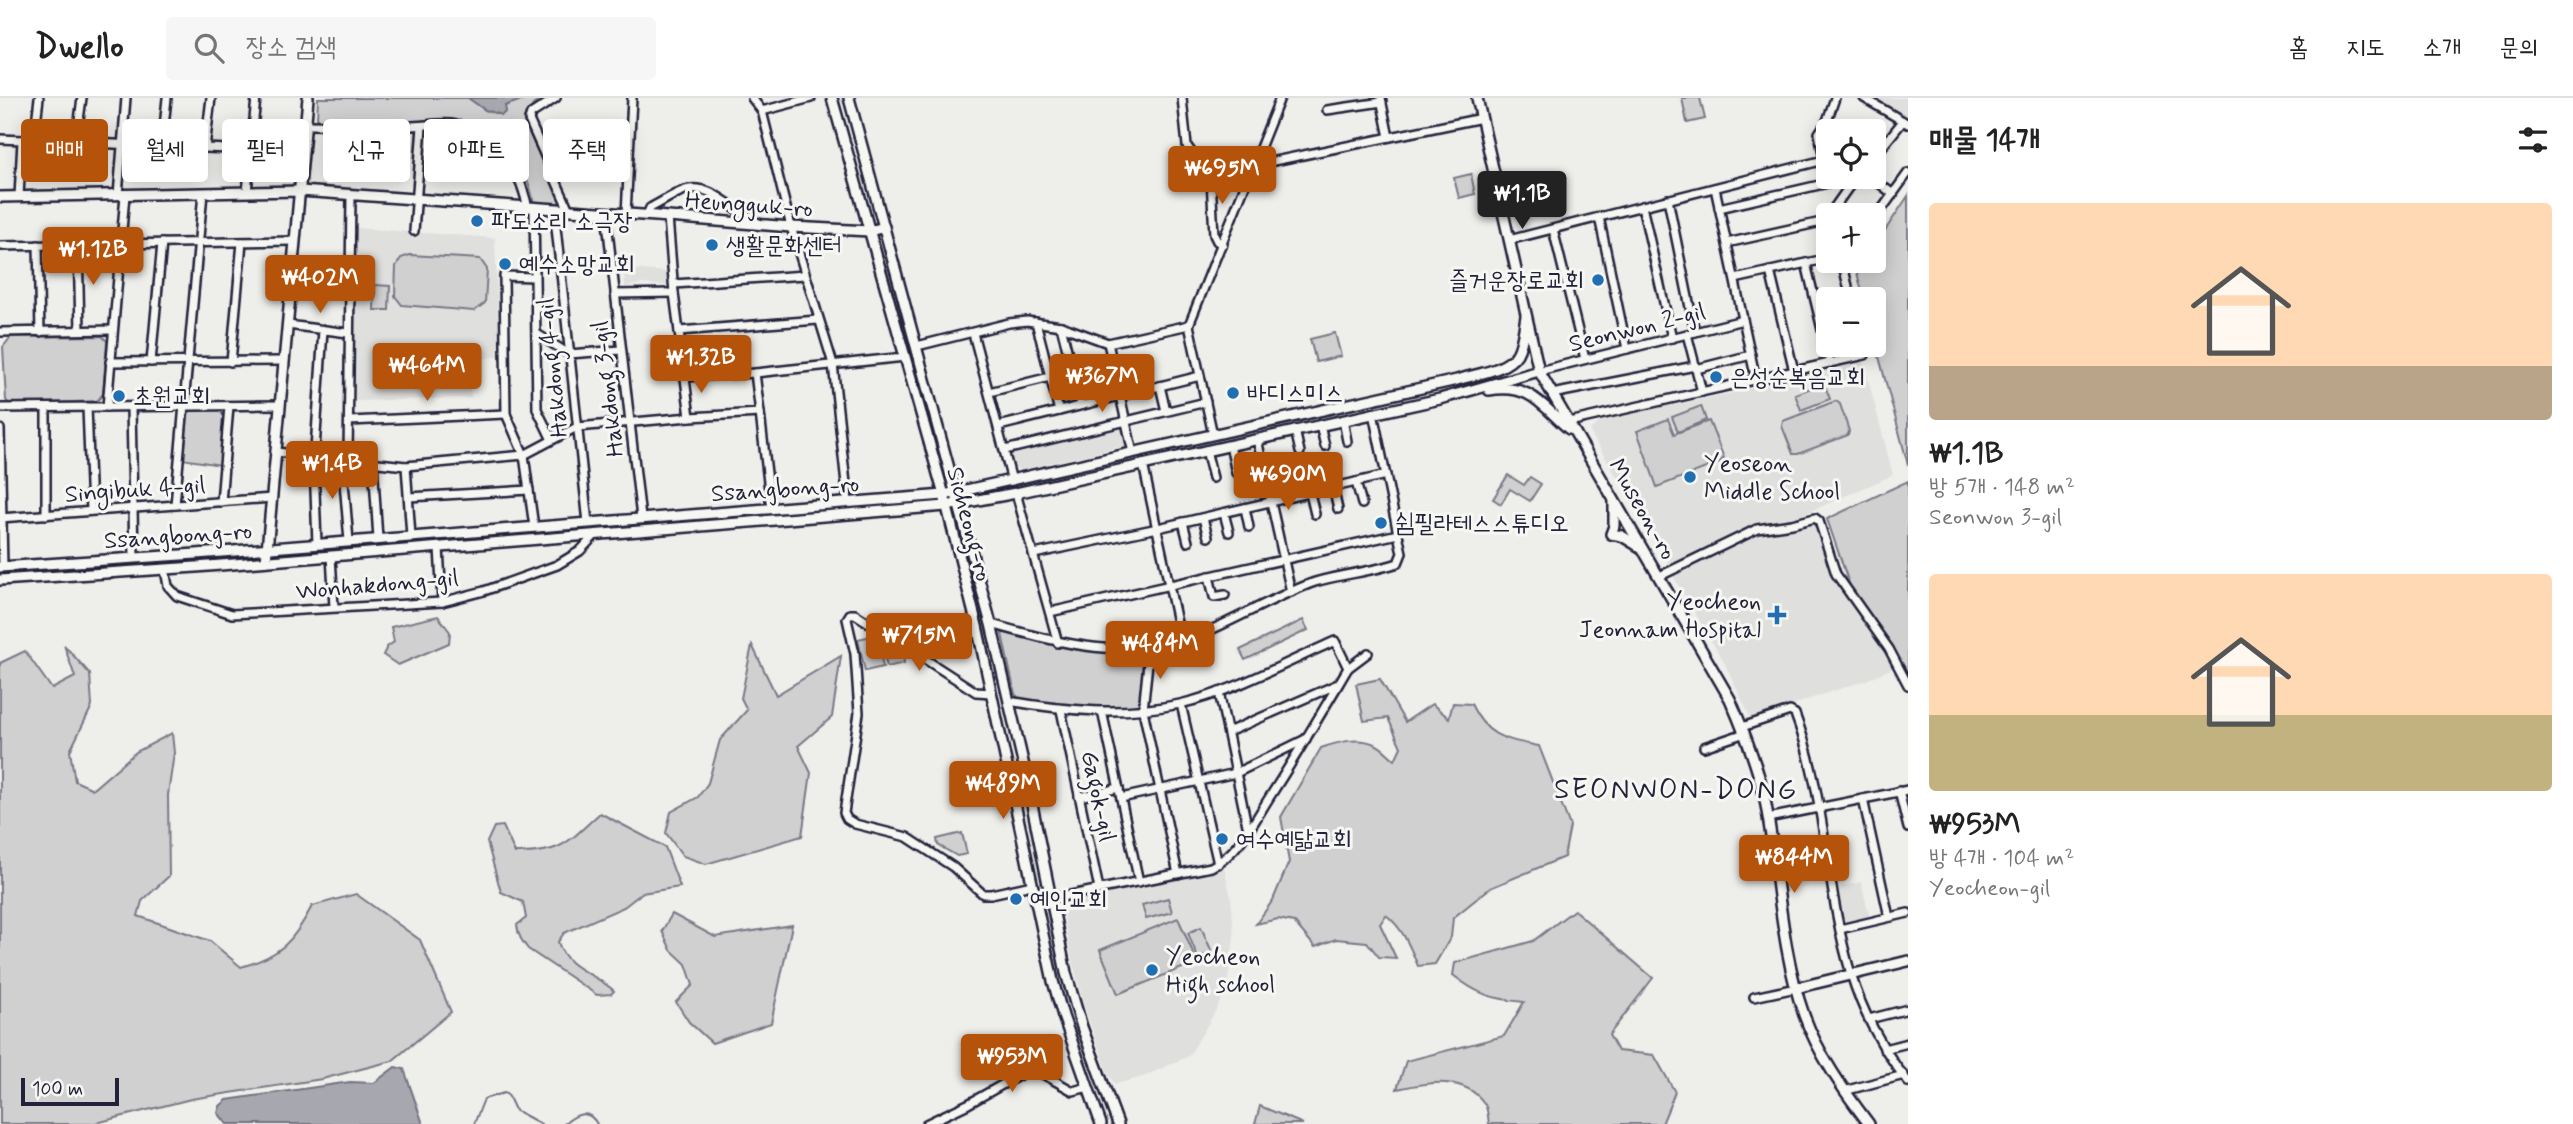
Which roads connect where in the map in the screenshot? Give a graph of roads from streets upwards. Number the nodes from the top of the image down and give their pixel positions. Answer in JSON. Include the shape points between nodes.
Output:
{"nodes":[{"id":1,"x":39,"y":98,"type":"edge"},
{"id":2,"x":82,"y":98,"type":"edge"},
{"id":3,"x":126,"y":98,"type":"edge"},
{"id":4,"x":167,"y":98,"type":"edge"},
{"id":5,"x":211,"y":98,"type":"edge"},
{"id":6,"x":256,"y":98,"type":"edge"},
{"id":7,"x":308,"y":98,"type":"edge"},
{"id":8,"x":556,"y":98,"type":"edge"},
{"id":9,"x":632,"y":98,"type":"edge"},
{"id":10,"x":752,"y":98,"type":"edge"},
{"id":11,"x":811,"y":98,"type":"edge"},
{"id":12,"x":832,"y":98,"type":"edge"},
{"id":13,"x":849,"y":98,"type":"edge"},
{"id":14,"x":1182,"y":98,"type":"edge"},
{"id":15,"x":1280,"y":98,"type":"edge"},
{"id":16,"x":1477,"y":98,"type":"edge"},
{"id":17,"x":1835,"y":98,"type":"edge"},
{"id":18,"x":1864,"y":98,"type":"edge"},
{"id":19,"x":1381,"y":100,"type":"edge"},
{"id":20,"x":1326,"y":110,"type":"dead end"},
{"id":21,"x":762,"y":111,"type":"junction"},
{"id":22,"x":1482,"y":118,"type":"junction"},
{"id":23,"x":36,"y":119,"type":"edge"},
{"id":24,"x":79,"y":119,"type":"edge"},
{"id":25,"x":125,"y":119,"type":"edge"},
{"id":26,"x":165,"y":119,"type":"edge"},
{"id":27,"x":254,"y":119,"type":"edge"},
{"id":28,"x":306,"y":119,"type":"edge"},
{"id":29,"x":1828,"y":119,"type":"edge"},
{"id":30,"x":208,"y":123,"type":"edge"},
{"id":31,"x":1906,"y":123,"type":"edge"},
{"id":32,"x":309,"y":125,"type":"edge"},
{"id":33,"x":422,"y":126,"type":"junction"},
{"id":34,"x":1389,"y":137,"type":"junction"},
{"id":35,"x":0,"y":139,"type":"edge"},
{"id":36,"x":21,"y":140,"type":"edge"},
{"id":37,"x":1886,"y":142,"type":"edge"},
{"id":38,"x":21,"y":159,"type":"edge"},
{"id":39,"x":1816,"y":162,"type":"edge"},
{"id":40,"x":1255,"y":165,"type":"junction"},
{"id":41,"x":1908,"y":173,"type":"edge"},
{"id":42,"x":122,"y":182,"type":"edge"},
{"id":43,"x":248,"y":182,"type":"edge"},
{"id":44,"x":301,"y":182,"type":"edge"},
{"id":45,"x":1816,"y":184,"type":"edge"},
{"id":46,"x":1715,"y":188,"type":"junction"},
{"id":47,"x":1886,"y":189,"type":"edge"},
{"id":48,"x":300,"y":191,"type":"junction"},
{"id":49,"x":247,"y":192,"type":"junction"},
{"id":50,"x":203,"y":193,"type":"junction"},
{"id":51,"x":1893,"y":194,"type":"junction"},
{"id":52,"x":122,"y":195,"type":"junction"},
{"id":53,"x":351,"y":195,"type":"junction"},
{"id":54,"x":0,"y":197,"type":"edge"},
{"id":55,"x":19,"y":197,"type":"junction"},
{"id":56,"x":417,"y":199,"type":"junction"},
{"id":57,"x":1668,"y":200,"type":"junction"},
{"id":58,"x":1886,"y":203,"type":"edge"},
{"id":59,"x":1643,"y":206,"type":"junction"},
{"id":60,"x":531,"y":208,"type":"junction"},
{"id":61,"x":1719,"y":208,"type":"junction"},
{"id":62,"x":554,"y":209,"type":"junction"},
{"id":63,"x":569,"y":210,"type":"junction"},
{"id":64,"x":606,"y":213,"type":"junction"},
{"id":65,"x":626,"y":214,"type":"junction"},
{"id":66,"x":647,"y":215,"type":"junction"},
{"id":67,"x":668,"y":217,"type":"junction"},
{"id":68,"x":1600,"y":217,"type":"junction"},
{"id":69,"x":1816,"y":221,"type":"edge"},
{"id":70,"x":763,"y":224,"type":"junction"},
{"id":71,"x":790,"y":227,"type":"junction"},
{"id":72,"x":884,"y":227,"type":"junction"},
{"id":73,"x":1553,"y":229,"type":"junction"},
{"id":74,"x":870,"y":231,"type":"junction"},
{"id":75,"x":414,"y":232,"type":"dead end"},
{"id":76,"x":1509,"y":240,"type":"junction"},
{"id":77,"x":295,"y":241,"type":"junction"},
{"id":78,"x":198,"y":242,"type":"junction"},
{"id":79,"x":242,"y":242,"type":"junction"},
{"id":80,"x":162,"y":243,"type":"junction"},
{"id":81,"x":1727,"y":243,"type":"junction"},
{"id":82,"x":78,"y":244,"type":"junction"},
{"id":83,"x":121,"y":244,"type":"junction"},
{"id":84,"x":1223,"y":244,"type":"junction"},
{"id":85,"x":38,"y":245,"type":"junction"},
{"id":86,"x":0,"y":246,"type":"edge"},
{"id":87,"x":1816,"y":261,"type":"edge"},
{"id":88,"x":1806,"y":263,"type":"junction"},
{"id":89,"x":1770,"y":271,"type":"junction"},
{"id":90,"x":806,"y":275,"type":"junction"},
{"id":91,"x":534,"y":277,"type":"junction"},
{"id":92,"x":1734,"y":279,"type":"junction"},
{"id":93,"x":674,"y":284,"type":"junction"},
{"id":94,"x":674,"y":293,"type":"junction"},
{"id":95,"x":615,"y":294,"type":"junction"},
{"id":96,"x":1526,"y":316,"type":"junction"},
{"id":97,"x":818,"y":320,"type":"junction"},
{"id":98,"x":1744,"y":320,"type":"junction"},
{"id":99,"x":1036,"y":322,"type":"junction"},
{"id":100,"x":288,"y":325,"type":"junction"},
{"id":101,"x":1189,"y":325,"type":"junction"},
{"id":102,"x":1061,"y":326,"type":"junction"},
{"id":103,"x":80,"y":330,"type":"junction"},
{"id":104,"x":113,"y":330,"type":"junction"},
{"id":105,"x":323,"y":330,"type":"junction"},
{"id":106,"x":680,"y":331,"type":"junction"},
{"id":107,"x":0,"y":332,"type":"edge"},
{"id":108,"x":40,"y":332,"type":"junction"},
{"id":109,"x":348,"y":333,"type":"junction"},
{"id":110,"x":973,"y":333,"type":"junction"},
{"id":111,"x":1691,"y":333,"type":"junction"},
{"id":112,"x":537,"y":334,"type":"junction"},
{"id":113,"x":1672,"y":338,"type":"junction"},
{"id":114,"x":1108,"y":343,"type":"junction"},
{"id":115,"x":917,"y":346,"type":"junction"},
{"id":116,"x":1626,"y":349,"type":"junction"},
{"id":117,"x":621,"y":350,"type":"junction"},
{"id":118,"x":569,"y":354,"type":"junction"},
{"id":119,"x":1751,"y":355,"type":"junction"},
{"id":120,"x":905,"y":357,"type":"junction"},
{"id":121,"x":1856,"y":357,"type":"edge"},
{"id":122,"x":1585,"y":359,"type":"junction"},
{"id":123,"x":110,"y":362,"type":"junction"},
{"id":124,"x":151,"y":362,"type":"junction"},
{"id":125,"x":188,"y":362,"type":"junction"},
{"id":126,"x":231,"y":362,"type":"junction"},
{"id":127,"x":284,"y":362,"type":"junction"},
{"id":128,"x":1830,"y":363,"type":"junction"},
{"id":129,"x":833,"y":364,"type":"junction"},
{"id":130,"x":1695,"y":367,"type":"junction"},
{"id":131,"x":1539,"y":371,"type":"junction"},
{"id":132,"x":1794,"y":371,"type":"junction"},
{"id":133,"x":755,"y":373,"type":"junction"},
{"id":134,"x":1200,"y":376,"type":"junction"},
{"id":135,"x":685,"y":377,"type":"junction"},
{"id":136,"x":1050,"y":377,"type":"junction"},
{"id":137,"x":1756,"y":380,"type":"junction"},
{"id":138,"x":1160,"y":386,"type":"junction"},
{"id":139,"x":989,"y":392,"type":"junction"},
{"id":140,"x":1702,"y":392,"type":"junction"},
{"id":141,"x":1552,"y":394,"type":"junction"},
{"id":142,"x":1120,"y":395,"type":"junction"},
{"id":143,"x":1370,"y":398,"type":"junction"},
{"id":144,"x":1440,"y":399,"type":"junction"},
{"id":145,"x":1206,"y":402,"type":"junction"},
{"id":146,"x":229,"y":405,"type":"junction"},
{"id":147,"x":281,"y":405,"type":"junction"},
{"id":148,"x":1082,"y":405,"type":"junction"},
{"id":149,"x":184,"y":406,"type":"junction"},
{"id":150,"x":87,"y":407,"type":"junction"},
{"id":151,"x":107,"y":407,"type":"junction"},
{"id":152,"x":131,"y":407,"type":"junction"},
{"id":153,"x":0,"y":408,"type":"edge"},
{"id":154,"x":46,"y":408,"type":"junction"},
{"id":155,"x":1059,"y":411,"type":"junction"},
{"id":156,"x":1166,"y":411,"type":"junction"},
{"id":157,"x":760,"y":413,"type":"junction"},
{"id":158,"x":1373,"y":413,"type":"junction"},
{"id":159,"x":506,"y":414,"type":"junction"},
{"id":160,"x":690,"y":417,"type":"junction"},
{"id":161,"x":1343,"y":420,"type":"junction"},
{"id":162,"x":349,"y":421,"type":"junction"},
{"id":163,"x":1126,"y":421,"type":"junction"},
{"id":164,"x":1569,"y":422,"type":"junction"},
{"id":165,"x":631,"y":423,"type":"junction"},
{"id":166,"x":1320,"y":425,"type":"junction"},
{"id":167,"x":999,"y":426,"type":"junction"},
{"id":168,"x":577,"y":427,"type":"junction"},
{"id":169,"x":0,"y":429,"type":"edge"},
{"id":170,"x":1295,"y":430,"type":"junction"},
{"id":171,"x":1213,"y":435,"type":"junction"},
{"id":172,"x":1577,"y":435,"type":"junction"},
{"id":173,"x":1257,"y":439,"type":"junction"},
{"id":174,"x":552,"y":440,"type":"junction"},
{"id":175,"x":1347,"y":441,"type":"dead end"},
{"id":176,"x":1230,"y":445,"type":"junction"},
{"id":177,"x":1325,"y":446,"type":"dead end"},
{"id":178,"x":1004,"y":450,"type":"junction"},
{"id":179,"x":1206,"y":450,"type":"junction"},
{"id":180,"x":276,"y":452,"type":"junction"},
{"id":181,"x":1300,"y":452,"type":"dead end"},
{"id":182,"x":1133,"y":453,"type":"junction"},
{"id":183,"x":524,"y":455,"type":"junction"},
{"id":184,"x":315,"y":456,"type":"junction"},
{"id":185,"x":345,"y":459,"type":"junction"},
{"id":186,"x":373,"y":462,"type":"junction"},
{"id":187,"x":1143,"y":464,"type":"junction"},
{"id":188,"x":406,"y":466,"type":"junction"},
{"id":189,"x":1236,"y":473,"type":"dead end"},
{"id":190,"x":1386,"y":475,"type":"junction"},
{"id":191,"x":1213,"y":478,"type":"dead end"},
{"id":192,"x":1012,"y":481,"type":"junction"},
{"id":193,"x":1356,"y":482,"type":"junction"},
{"id":194,"x":1333,"y":487,"type":"junction"},
{"id":195,"x":529,"y":490,"type":"junction"},
{"id":196,"x":957,"y":492,"type":"junction"},
{"id":197,"x":1016,"y":493,"type":"junction"},
{"id":198,"x":1310,"y":493,"type":"junction"},
{"id":199,"x":944,"y":495,"type":"junction"},
{"id":200,"x":409,"y":497,"type":"junction"},
{"id":201,"x":272,"y":498,"type":"junction"},
{"id":202,"x":1614,"y":499,"type":"junction"},
{"id":203,"x":221,"y":502,"type":"junction"},
{"id":204,"x":848,"y":502,"type":"junction"},
{"id":205,"x":1271,"y":502,"type":"junction"},
{"id":206,"x":959,"y":503,"type":"junction"},
{"id":207,"x":1362,"y":504,"type":"dead end"},
{"id":208,"x":176,"y":505,"type":"junction"},
{"id":209,"x":946,"y":506,"type":"junction"},
{"id":210,"x":133,"y":508,"type":"junction"},
{"id":211,"x":771,"y":508,"type":"junction"},
{"id":212,"x":1245,"y":508,"type":"junction"},
{"id":213,"x":1338,"y":509,"type":"dead end"},
{"id":214,"x":91,"y":511,"type":"junction"},
{"id":215,"x":1224,"y":513,"type":"junction"},
{"id":216,"x":1315,"y":514,"type":"dead end"},
{"id":217,"x":46,"y":515,"type":"junction"},
{"id":218,"x":1,"y":518,"type":"edge"},
{"id":219,"x":1203,"y":518,"type":"junction"},
{"id":220,"x":640,"y":519,"type":"junction"},
{"id":221,"x":1183,"y":522,"type":"junction"},
{"id":222,"x":587,"y":523,"type":"junction"},
{"id":223,"x":534,"y":527,"type":"junction"},
{"id":224,"x":1249,"y":527,"type":"dead end"},
{"id":225,"x":1158,"y":528,"type":"junction"},
{"id":226,"x":1229,"y":532,"type":"dead end"},
{"id":227,"x":596,"y":534,"type":"junction"},
{"id":228,"x":1398,"y":534,"type":"junction"},
{"id":229,"x":411,"y":537,"type":"junction"},
{"id":230,"x":1208,"y":537,"type":"dead end"},
{"id":231,"x":378,"y":539,"type":"junction"},
{"id":232,"x":349,"y":541,"type":"junction"},
{"id":233,"x":1188,"y":542,"type":"dead end"},
{"id":234,"x":317,"y":544,"type":"junction"},
{"id":235,"x":439,"y":547,"type":"junction"},
{"id":236,"x":268,"y":548,"type":"junction"},
{"id":237,"x":1643,"y":548,"type":"junction"},
{"id":238,"x":1034,"y":554,"type":"junction"},
{"id":239,"x":331,"y":556,"type":"junction"},
{"id":240,"x":134,"y":558,"type":"junction"},
{"id":241,"x":1284,"y":559,"type":"junction"},
{"id":242,"x":266,"y":561,"type":"junction"},
{"id":243,"x":1,"y":567,"type":"edge"},
{"id":244,"x":165,"y":570,"type":"junction"},
{"id":245,"x":1209,"y":576,"type":"junction"},
{"id":246,"x":1660,"y":576,"type":"junction"},
{"id":247,"x":0,"y":580,"type":"edge"},
{"id":248,"x":1170,"y":584,"type":"junction"},
{"id":249,"x":1291,"y":592,"type":"junction"},
{"id":250,"x":1225,"y":595,"type":"dead end"},
{"id":251,"x":442,"y":602,"type":"junction"},
{"id":252,"x":334,"y":607,"type":"junction"},
{"id":253,"x":1050,"y":612,"type":"junction"},
{"id":254,"x":991,"y":624,"type":"junction"},
{"id":255,"x":1181,"y":641,"type":"junction"},
{"id":256,"x":1058,"y":643,"type":"junction"},
{"id":257,"x":1161,"y":645,"type":"junction"},
{"id":258,"x":1368,"y":653,"type":"dead end"},
{"id":259,"x":1348,"y":668,"type":"junction"},
{"id":260,"x":1338,"y":684,"type":"junction"},
{"id":261,"x":1908,"y":685,"type":"edge"},
{"id":262,"x":1219,"y":692,"type":"junction"},
{"id":263,"x":992,"y":693,"type":"junction"},
{"id":264,"x":1009,"y":701,"type":"junction"},
{"id":265,"x":1181,"y":704,"type":"junction"},
{"id":266,"x":1061,"y":710,"type":"junction"},
{"id":267,"x":1143,"y":710,"type":"junction"},
{"id":268,"x":1102,"y":711,"type":"junction"},
{"id":269,"x":1743,"y":730,"type":"junction"},
{"id":270,"x":1228,"y":733,"type":"junction"},
{"id":271,"x":1308,"y":738,"type":"junction"},
{"id":272,"x":1704,"y":747,"type":"dead end"},
{"id":273,"x":1236,"y":773,"type":"junction"},
{"id":274,"x":1026,"y":775,"type":"junction"},
{"id":275,"x":1010,"y":779,"type":"junction"},
{"id":276,"x":1199,"y":783,"type":"junction"},
{"id":277,"x":1119,"y":788,"type":"junction"},
{"id":278,"x":1160,"y":790,"type":"junction"},
{"id":279,"x":1908,"y":790,"type":"edge"},
{"id":280,"x":1899,"y":791,"type":"junction"},
{"id":281,"x":1079,"y":797,"type":"junction"},
{"id":282,"x":1121,"y":799,"type":"junction"},
{"id":283,"x":1863,"y":799,"type":"junction"},
{"id":284,"x":1821,"y":808,"type":"junction"},
{"id":285,"x":1768,"y":818,"type":"junction"},
{"id":286,"x":1908,"y":828,"type":"edge"},
{"id":287,"x":1248,"y":830,"type":"junction"},
{"id":288,"x":1218,"y":863,"type":"junction"},
{"id":289,"x":1178,"y":874,"type":"junction"},
{"id":290,"x":1139,"y":882,"type":"junction"},
{"id":291,"x":1031,"y":885,"type":"junction"},
{"id":292,"x":1099,"y":889,"type":"junction"},
{"id":293,"x":1051,"y":899,"type":"junction"},
{"id":294,"x":1908,"y":913,"type":"edge"},
{"id":295,"x":1889,"y":917,"type":"junction"},
{"id":296,"x":1840,"y":929,"type":"junction"},
{"id":297,"x":1908,"y":961,"type":"edge"},
{"id":298,"x":1851,"y":975,"type":"junction"},
{"id":299,"x":1796,"y":988,"type":"junction"},
{"id":300,"x":1755,"y":997,"type":"dead end"},
{"id":301,"x":1908,"y":1009,"type":"edge"},
{"id":302,"x":1868,"y":1019,"type":"junction"},
{"id":303,"x":1908,"y":1043,"type":"edge"},
{"id":304,"x":1884,"y":1049,"type":"junction"},
{"id":305,"x":1906,"y":1077,"type":"edge"},
{"id":306,"x":1102,"y":1082,"type":"junction"},
{"id":307,"x":1088,"y":1087,"type":"junction"},
{"id":308,"x":1844,"y":1091,"type":"junction"},
{"id":309,"x":926,"y":1124,"type":"edge"},
{"id":310,"x":1101,"y":1124,"type":"edge"},
{"id":311,"x":1118,"y":1124,"type":"edge"},
{"id":312,"x":1869,"y":1124,"type":"edge"}],
"edges":[{"from":1,"to":23,"type":"street"},
{"from":2,"to":24,"type":"street"},
{"from":3,"to":25,"type":"street"},
{"from":4,"to":26,"type":"street"},
{"from":5,"to":30,"type":"street"},
{"from":6,"to":27,"type":"street"},
{"from":7,"to":28,"type":"street"},
{"from":8,"to":63,"type":"street","via":[[529,120]]},
{"from":9,"to":65,"type":"street"},
{"from":10,"to":21,"type":"street"},
{"from":11,"to":21,"type":"street"},
{"from":12,"to":74,"type":"street","name":"Sicheong-ro"},
{"from":13,"to":72,"type":"street","name":"Sicheong-ro"},
{"from":14,"to":84,"type":"street","via":[[1187,146],[1211,179],[1214,235]]},
{"from":15,"to":40,"type":"street"},
{"from":16,"to":22,"type":"street","name":"Museon-ro"},
{"from":17,"to":29,"type":"street"},
{"from":18,"to":31,"type":"street"},
{"from":19,"to":20,"type":"street"},
{"from":19,"to":34,"type":"street"},
{"from":21,"to":71,"type":"street"},
{"from":22,"to":34,"type":"street"},
{"from":22,"to":76,"type":"street","name":"Museon-ro"},
{"from":31,"to":37,"type":"street"},
{"from":32,"to":33,"type":"street"},
{"from":33,"to":56,"type":"street"},
{"from":33,"to":60,"type":"street","via":[[448,124],[489,138],[512,161]]},
{"from":34,"to":40,"type":"street"},
{"from":35,"to":36,"type":"street"},
{"from":38,"to":55,"type":"street"},
{"from":39,"to":46,"type":"street"},
{"from":40,"to":84,"type":"street"},
{"from":41,"to":51,"type":"street"},
{"from":42,"to":52,"type":"street"},
{"from":43,"to":49,"type":"street"},
{"from":44,"to":48,"type":"street"},
{"from":45,"to":61,"type":"street"},
{"from":46,"to":57,"type":"street"},
{"from":46,"to":61,"type":"street","name":"Seonwon 2-gil"},
{"from":47,"to":51,"type":"street"},
{"from":48,"to":49,"type":"street","name":"Heungguk-ro"},
{"from":48,"to":53,"type":"street","name":"Heungguk-ro"},
{"from":48,"to":77,"type":"street"},
{"from":49,"to":50,"type":"street","name":"Heungguk-ro"},
{"from":50,"to":52,"type":"street","name":"Heungguk-ro"},
{"from":50,"to":78,"type":"street"},
{"from":51,"to":58,"type":"street"},
{"from":52,"to":55,"type":"street","name":"Heungguk-ro"},
{"from":52,"to":83,"type":"street"},
{"from":53,"to":56,"type":"street","name":"Heungguk-ro"},
{"from":53,"to":109,"type":"street"},
{"from":54,"to":55,"type":"street","name":"Heungguk-ro"},
{"from":56,"to":60,"type":"street","name":"Heungguk-ro"},
{"from":56,"to":75,"type":"street"},
{"from":57,"to":59,"type":"street"},
{"from":57,"to":111,"type":"street"},
{"from":59,"to":68,"type":"street"},
{"from":59,"to":113,"type":"street"},
{"from":60,"to":62,"type":"street","name":"Heungguk-ro"},
{"from":60,"to":91,"type":"street"},
{"from":61,"to":81,"type":"street","name":"Seonwon 2-gil"},
{"from":62,"to":63,"type":"street","name":"Heungguk-ro"},
{"from":62,"to":118,"type":"street","name":"Hakdong 4-gil"},
{"from":63,"to":64,"type":"street","name":"Heungguk-ro"},
{"from":64,"to":65,"type":"street","name":"Heungguk-ro"},
{"from":64,"to":95,"type":"street","name":"Hakdong 3-gil"},
{"from":65,"to":66,"type":"street","name":"Heungguk-ro"},
{"from":66,"to":67,"type":"street","name":"Heungguk-ro"},
{"from":66,"to":70,"type":"street","via":[[650,208],[697,189]]},
{"from":67,"to":70,"type":"street","name":"Heungguk-ro"},
{"from":67,"to":93,"type":"street"},
{"from":68,"to":73,"type":"street"},
{"from":68,"to":116,"type":"street"},
{"from":69,"to":81,"type":"street"},
{"from":70,"to":71,"type":"street","name":"Heungguk-ro"},
{"from":71,"to":74,"type":"street","name":"Heungguk-ro"},
{"from":71,"to":90,"type":"street"},
{"from":72,"to":74,"type":"street","name":"Heungguk-ro"},
{"from":72,"to":115,"type":"street","name":"Sicheong-ro"},
{"from":73,"to":76,"type":"street"},
{"from":73,"to":122,"type":"street"},
{"from":74,"to":120,"type":"street","name":"Sicheong-ro"},
{"from":76,"to":96,"type":"street","name":"Museon-ro"},
{"from":77,"to":79,"type":"street"},
{"from":77,"to":100,"type":"street"},
{"from":78,"to":79,"type":"street"},
{"from":78,"to":80,"type":"street"},
{"from":78,"to":125,"type":"street"},
{"from":79,"to":126,"type":"street"},
{"from":80,"to":83,"type":"street"},
{"from":80,"to":124,"type":"street"},
{"from":81,"to":92,"type":"street","name":"Seonwon 2-gil"},
{"from":82,"to":83,"type":"street"},
{"from":82,"to":85,"type":"street"},
{"from":82,"to":103,"type":"street"},
{"from":83,"to":104,"type":"street"},
{"from":84,"to":101,"type":"street"},
{"from":85,"to":86,"type":"street"},
{"from":85,"to":108,"type":"street"},
{"from":87,"to":88,"type":"street"},
{"from":88,"to":89,"type":"street"},
{"from":88,"to":128,"type":"street"},
{"from":89,"to":92,"type":"street"},
{"from":89,"to":132,"type":"street"},
{"from":90,"to":93,"type":"street"},
{"from":90,"to":97,"type":"street"},
{"from":91,"to":112,"type":"street"},
{"from":91,"to":159,"type":"street","via":[[504,276]]},
{"from":92,"to":98,"type":"street","name":"Seonwon 2-gil"},
{"from":93,"to":94,"type":"street"},
{"from":94,"to":95,"type":"street"},
{"from":94,"to":106,"type":"street"},
{"from":95,"to":117,"type":"street","name":"Hakdong 3-gil"},
{"from":96,"to":131,"type":"street","name":"Museon-ro"},
{"from":96,"to":143,"type":"street","name":"Ssangbong-ro","via":[[1519,349],[1504,365]]},
{"from":97,"to":106,"type":"street"},
{"from":97,"to":129,"type":"street"},
{"from":98,"to":111,"type":"street","name":"Seonwon 2-gil"},
{"from":98,"to":119,"type":"street","name":"Seonwon 2-gil"},
{"from":99,"to":102,"type":"street"},
{"from":99,"to":110,"type":"street","via":[[1009,323]]},
{"from":99,"to":136,"type":"street"},
{"from":100,"to":105,"type":"street"},
{"from":100,"to":127,"type":"street"},
{"from":101,"to":114,"type":"street"},
{"from":101,"to":134,"type":"street"},
{"from":102,"to":114,"type":"street"},
{"from":102,"to":148,"type":"street"},
{"from":103,"to":104,"type":"street"},
{"from":103,"to":108,"type":"street"},
{"from":104,"to":123,"type":"street"},
{"from":105,"to":109,"type":"street"},
{"from":105,"to":184,"type":"street"},
{"from":106,"to":135,"type":"street"},
{"from":107,"to":108,"type":"street"},
{"from":109,"to":162,"type":"street"},
{"from":110,"to":115,"type":"street"},
{"from":110,"to":139,"type":"street"},
{"from":111,"to":113,"type":"street","name":"Seonwon 2-gil"},
{"from":111,"to":130,"type":"street"},
{"from":112,"to":118,"type":"street"},
{"from":112,"to":174,"type":"street","via":[[537,408]]},
{"from":113,"to":116,"type":"street","name":"Seonwon 2-gil"},
{"from":114,"to":142,"type":"street"},
{"from":115,"to":196,"type":"street","name":"Sicheong-ro"},
{"from":116,"to":122,"type":"street","name":"Seonwon 2-gil"},
{"from":117,"to":118,"type":"street"},
{"from":117,"to":165,"type":"street","name":"Hakdong 3-gil"},
{"from":118,"to":168,"type":"street","name":"Hakdong 4-gil"},
{"from":119,"to":130,"type":"street"},
{"from":119,"to":137,"type":"street","name":"Seonwon 2-gil"},
{"from":120,"to":129,"type":"street"},
{"from":120,"to":199,"type":"street","name":"Sicheong-ro"},
{"from":121,"to":128,"type":"street"},
{"from":122,"to":131,"type":"street","name":"Seonwon 2-gil"},
{"from":123,"to":124,"type":"street"},
{"from":123,"to":151,"type":"street"},
{"from":124,"to":125,"type":"street"},
{"from":125,"to":126,"type":"street"},
{"from":125,"to":149,"type":"street"},
{"from":126,"to":127,"type":"street"},
{"from":127,"to":147,"type":"street"},
{"from":128,"to":132,"type":"street"},
{"from":129,"to":133,"type":"street"},
{"from":129,"to":204,"type":"street"},
{"from":130,"to":140,"type":"street"},
{"from":130,"to":141,"type":"street"},
{"from":131,"to":141,"type":"street","name":"Museon-ro"},
{"from":131,"to":144,"type":"street","name":"Ssangbong-ro"},
{"from":132,"to":137,"type":"street"},
{"from":133,"to":135,"type":"street"},
{"from":133,"to":157,"type":"street"},
{"from":134,"to":138,"type":"street"},
{"from":134,"to":145,"type":"street"},
{"from":135,"to":160,"type":"street"},
{"from":136,"to":139,"type":"street"},
{"from":136,"to":155,"type":"street"},
{"from":137,"to":140,"type":"street"},
{"from":138,"to":142,"type":"street"},
{"from":138,"to":156,"type":"street"},
{"from":139,"to":167,"type":"street"},
{"from":140,"to":164,"type":"street"},
{"from":141,"to":164,"type":"street","name":"Museon-ro"},
{"from":142,"to":148,"type":"street"},
{"from":142,"to":163,"type":"street"},
{"from":143,"to":158,"type":"street"},
{"from":143,"to":171,"type":"street","name":"Ssangbong-ro"},
{"from":144,"to":158,"type":"street","name":"Ssangbong-ro"},
{"from":144,"to":172,"type":"street","via":[[1498,388],[1520,390],[1541,402]]},
{"from":145,"to":156,"type":"street"},
{"from":145,"to":171,"type":"street"},
{"from":146,"to":147,"type":"street"},
{"from":146,"to":149,"type":"street"},
{"from":146,"to":203,"type":"street"},
{"from":147,"to":180,"type":"street"},
{"from":148,"to":155,"type":"street"},
{"from":149,"to":152,"type":"street"},
{"from":149,"to":208,"type":"street"},
{"from":150,"to":151,"type":"street"},
{"from":150,"to":154,"type":"street"},
{"from":150,"to":214,"type":"street"},
{"from":151,"to":152,"type":"street"},
{"from":152,"to":210,"type":"street"},
{"from":153,"to":154,"type":"street"},
{"from":154,"to":217,"type":"street"},
{"from":155,"to":167,"type":"street"},
{"from":156,"to":163,"type":"street"},
{"from":157,"to":160,"type":"street"},
{"from":157,"to":211,"type":"street"},
{"from":158,"to":161,"type":"street","name":"Ssangbong-ro"},
{"from":158,"to":190,"type":"street"},
{"from":159,"to":162,"type":"street"},
{"from":159,"to":183,"type":"street"},
{"from":160,"to":165,"type":"street"},
{"from":161,"to":166,"type":"street","name":"Ssangbong-ro"},
{"from":161,"to":175,"type":"street"},
{"from":162,"to":185,"type":"street"},
{"from":163,"to":178,"type":"street"},
{"from":163,"to":182,"type":"street"},
{"from":164,"to":172,"type":"street","name":"Museon-ro"},
{"from":165,"to":168,"type":"street"},
{"from":165,"to":220,"type":"street","name":"Hakdong 3-gil"},
{"from":166,"to":170,"type":"street","name":"Ssangbong-ro"},
{"from":166,"to":177,"type":"street"},
{"from":167,"to":178,"type":"street"},
{"from":168,"to":174,"type":"street"},
{"from":168,"to":222,"type":"street","name":"Hakdong 4-gil"},
{"from":169,"to":218,"type":"street"},
{"from":170,"to":173,"type":"street","name":"Ssangbong-ro"},
{"from":170,"to":181,"type":"street"},
{"from":171,"to":182,"type":"street","name":"Ssangbong-ro"},
{"from":172,"to":202,"type":"street","name":"Museon-ro"},
{"from":173,"to":176,"type":"street","name":"Ssangbong-ro"},
{"from":173,"to":205,"type":"street"},
{"from":174,"to":183,"type":"street"},
{"from":176,"to":179,"type":"street","name":"Ssangbong-ro"},
{"from":176,"to":189,"type":"street"},
{"from":178,"to":192,"type":"street"},
{"from":179,"to":187,"type":"street","name":"Ssangbong-ro"},
{"from":179,"to":191,"type":"street"},
{"from":180,"to":184,"type":"street"},
{"from":180,"to":201,"type":"street"},
{"from":182,"to":192,"type":"street","name":"Ssangbong-ro"},
{"from":183,"to":188,"type":"street"},
{"from":183,"to":195,"type":"street"},
{"from":184,"to":185,"type":"street"},
{"from":184,"to":234,"type":"street"},
{"from":185,"to":186,"type":"street"},
{"from":185,"to":232,"type":"street"},
{"from":186,"to":188,"type":"street"},
{"from":186,"to":231,"type":"street"},
{"from":187,"to":197,"type":"street","name":"Ssangbong-ro"},
{"from":187,"to":225,"type":"street"},
{"from":188,"to":200,"type":"street"},
{"from":190,"to":193,"type":"street"},
{"from":190,"to":228,"type":"street"},
{"from":192,"to":196,"type":"street","name":"Ssangbong-ro"},
{"from":193,"to":194,"type":"street"},
{"from":193,"to":207,"type":"street"},
{"from":194,"to":198,"type":"street"},
{"from":194,"to":213,"type":"street"},
{"from":195,"to":200,"type":"street"},
{"from":195,"to":223,"type":"street"},
{"from":196,"to":199,"type":"street","name":"Ssangbong-ro"},
{"from":196,"to":206,"type":"street","name":"Sicheong-ro"},
{"from":197,"to":206,"type":"street","name":"Ssangbong-ro"},
{"from":197,"to":238,"type":"street"},
{"from":198,"to":205,"type":"street"},
{"from":198,"to":216,"type":"street"},
{"from":199,"to":204,"type":"street","name":"Ssangbong-ro"},
{"from":199,"to":209,"type":"street","name":"Sicheong-ro"},
{"from":200,"to":229,"type":"street"},
{"from":201,"to":203,"type":"street","name":"Singibuk 4-gil"},
{"from":201,"to":236,"type":"street"},
{"from":202,"to":237,"type":"street","name":"Museon-ro"},
{"from":202,"to":237,"type":"street","via":[[1611,534]]},
{"from":203,"to":208,"type":"street","name":"Singibuk 4-gil"},
{"from":204,"to":211,"type":"street","name":"Ssangbong-ro"},
{"from":205,"to":212,"type":"street"},
{"from":205,"to":241,"type":"street"},
{"from":206,"to":209,"type":"street","name":"Ssangbong-ro"},
{"from":206,"to":254,"type":"street","name":"Sicheong-ro"},
{"from":208,"to":210,"type":"street","name":"Singibuk 4-gil"},
{"from":209,"to":227,"type":"street","name":"Ssangbong-ro"},
{"from":209,"to":263,"type":"street","name":"Sicheong-ro"},
{"from":210,"to":214,"type":"street","name":"Singibuk 4-gil"},
{"from":210,"to":240,"type":"street"},
{"from":211,"to":220,"type":"street","name":"Ssangbong-ro"},
{"from":212,"to":215,"type":"street"},
{"from":212,"to":224,"type":"street"},
{"from":214,"to":217,"type":"street","name":"Singibuk 4-gil"},
{"from":215,"to":219,"type":"street"},
{"from":215,"to":226,"type":"street"},
{"from":217,"to":218,"type":"street","name":"Singibuk 4-gil"},
{"from":218,"to":243,"type":"street"},
{"from":219,"to":221,"type":"street"},
{"from":219,"to":230,"type":"street"},
{"from":220,"to":222,"type":"street","name":"Ssangbong-ro"},
{"from":221,"to":225,"type":"street"},
{"from":221,"to":233,"type":"street"},
{"from":222,"to":223,"type":"street","name":"Ssangbong-ro"},
{"from":223,"to":229,"type":"street","name":"Ssangbong-ro"},
{"from":225,"to":238,"type":"street"},
{"from":225,"to":248,"type":"street"},
{"from":227,"to":235,"type":"street","name":"Ssangbong-ro"},
{"from":227,"to":251,"type":"street","name":"Wonhakdong-gil","via":[[577,554],[557,565]]},
{"from":228,"to":241,"type":"street"},
{"from":228,"to":249,"type":"street","via":[[1402,555],[1396,564]]},
{"from":229,"to":231,"type":"street","name":"Ssangbong-ro"},
{"from":231,"to":232,"type":"street","name":"Ssangbong-ro"},
{"from":232,"to":234,"type":"street","name":"Ssangbong-ro"},
{"from":234,"to":236,"type":"street","name":"Ssangbong-ro"},
{"from":235,"to":239,"type":"street","name":"Ssangbong-ro"},
{"from":235,"to":251,"type":"street"},
{"from":236,"to":240,"type":"street","name":"Ssangbong-ro"},
{"from":236,"to":242,"type":"street"},
{"from":237,"to":246,"type":"street","name":"Museon-ro"},
{"from":238,"to":253,"type":"street"},
{"from":239,"to":242,"type":"street","name":"Ssangbong-ro"},
{"from":239,"to":252,"type":"street"},
{"from":240,"to":243,"type":"street","name":"Ssangbong-ro"},
{"from":241,"to":245,"type":"street"},
{"from":241,"to":249,"type":"street"},
{"from":242,"to":244,"type":"street","name":"Ssangbong-ro"},
{"from":244,"to":247,"type":"street","name":"Ssangbong-ro"},
{"from":244,"to":252,"type":"street","name":"Wonhakdong-gil","via":[[168,586],[177,596],[232,614]]},
{"from":245,"to":248,"type":"street"},
{"from":245,"to":250,"type":"street","via":[[1214,597]]},
{"from":246,"to":261,"type":"street","via":[[1757,529],[1812,517],[1819,522],[1841,582],[1889,649]]},
{"from":246,"to":269,"type":"street","name":"Museon-ro","via":[[1716,672]]},
{"from":248,"to":253,"type":"street"},
{"from":248,"to":255,"type":"street"},
{"from":249,"to":255,"type":"street"},
{"from":251,"to":252,"type":"street","name":"Wonhakdong-gil"},
{"from":253,"to":256,"type":"street"},
{"from":254,"to":256,"type":"street"},
{"from":254,"to":264,"type":"street","name":"Sicheong-ro"},
{"from":255,"to":257,"type":"street"},
{"from":256,"to":257,"type":"street","via":[[1116,650]]},
{"from":257,"to":267,"type":"street","via":[[1148,663]]},
{"from":258,"to":259,"type":"street"},
{"from":259,"to":260,"type":"street"},
{"from":259,"to":262,"type":"street","name":"Gagok-gil","via":[[1335,641]]},
{"from":260,"to":270,"type":"street"},
{"from":260,"to":271,"type":"street"},
{"from":262,"to":265,"type":"street","name":"Gagok-gil"},
{"from":262,"to":270,"type":"street"},
{"from":263,"to":275,"type":"street","name":"Sicheong-ro"},
{"from":263,"to":291,"type":"street","via":[[976,692],[850,614],[859,713],[844,816],[855,824],[907,837],[953,867],[983,894]]},
{"from":264,"to":266,"type":"street","name":"Gagok-gil"},
{"from":264,"to":274,"type":"street","name":"Sicheong-ro"},
{"from":265,"to":267,"type":"street","name":"Gagok-gil"},
{"from":265,"to":276,"type":"street"},
{"from":266,"to":268,"type":"street","name":"Gagok-gil"},
{"from":266,"to":281,"type":"street","name":"Gagok-gil"},
{"from":267,"to":268,"type":"street","name":"Gagok-gil"},
{"from":267,"to":278,"type":"street"},
{"from":268,"to":277,"type":"street","name":"Gagok-gil"},
{"from":269,"to":272,"type":"street"},
{"from":269,"to":284,"type":"street","via":[[1794,712]]},
{"from":269,"to":285,"type":"street","name":"Museon-ro"},
{"from":270,"to":273,"type":"street"},
{"from":271,"to":273,"type":"street"},
{"from":271,"to":287,"type":"street"},
{"from":273,"to":276,"type":"street"},
{"from":273,"to":287,"type":"street"},
{"from":274,"to":275,"type":"street"},
{"from":274,"to":293,"type":"street","name":"Sicheong-ro"},
{"from":275,"to":291,"type":"street","name":"Sicheong-ro"},
{"from":276,"to":278,"type":"street"},
{"from":276,"to":288,"type":"street"},
{"from":277,"to":281,"type":"street"},
{"from":277,"to":282,"type":"street","name":"Gagok-gil"},
{"from":278,"to":282,"type":"street"},
{"from":278,"to":289,"type":"street"},
{"from":279,"to":280,"type":"street"},
{"from":280,"to":283,"type":"street"},
{"from":280,"to":286,"type":"street"},
{"from":281,"to":292,"type":"street","name":"Gagok-gil"},
{"from":282,"to":290,"type":"street","name":"Gagok-gil"},
{"from":283,"to":284,"type":"street"},
{"from":283,"to":295,"type":"street"},
{"from":284,"to":285,"type":"street"},
{"from":284,"to":296,"type":"street"},
{"from":285,"to":299,"type":"street","name":"Museon-ro"},
{"from":287,"to":288,"type":"street"},
{"from":288,"to":289,"type":"street"},
{"from":289,"to":290,"type":"street"},
{"from":290,"to":292,"type":"street"},
{"from":291,"to":307,"type":"street","name":"Sicheong-ro","via":[[1063,1016]]},
{"from":292,"to":293,"type":"street"},
{"from":293,"to":306,"type":"street","name":"Sicheong-ro","via":[[1073,1000]]},
{"from":294,"to":295,"type":"street"},
{"from":295,"to":296,"type":"street"},
{"from":296,"to":298,"type":"street"},
{"from":297,"to":298,"type":"street"},
{"from":298,"to":299,"type":"street"},
{"from":298,"to":302,"type":"street"},
{"from":299,"to":300,"type":"street"},
{"from":299,"to":308,"type":"street","name":"Museon-ro","via":[[1810,1029]]},
{"from":301,"to":302,"type":"street"},
{"from":302,"to":304,"type":"street"},
{"from":303,"to":304,"type":"street"},
{"from":304,"to":305,"type":"street"},
{"from":305,"to":308,"type":"street"},
{"from":306,"to":307,"type":"street"},
{"from":306,"to":311,"type":"street","name":"Sicheong-ro"},
{"from":307,"to":309,"type":"street","via":[[1073,1091],[1032,1068]]},
{"from":307,"to":310,"type":"street","name":"Sicheong-ro"},
{"from":308,"to":312,"type":"street","name":"Museon-ro"}]}
